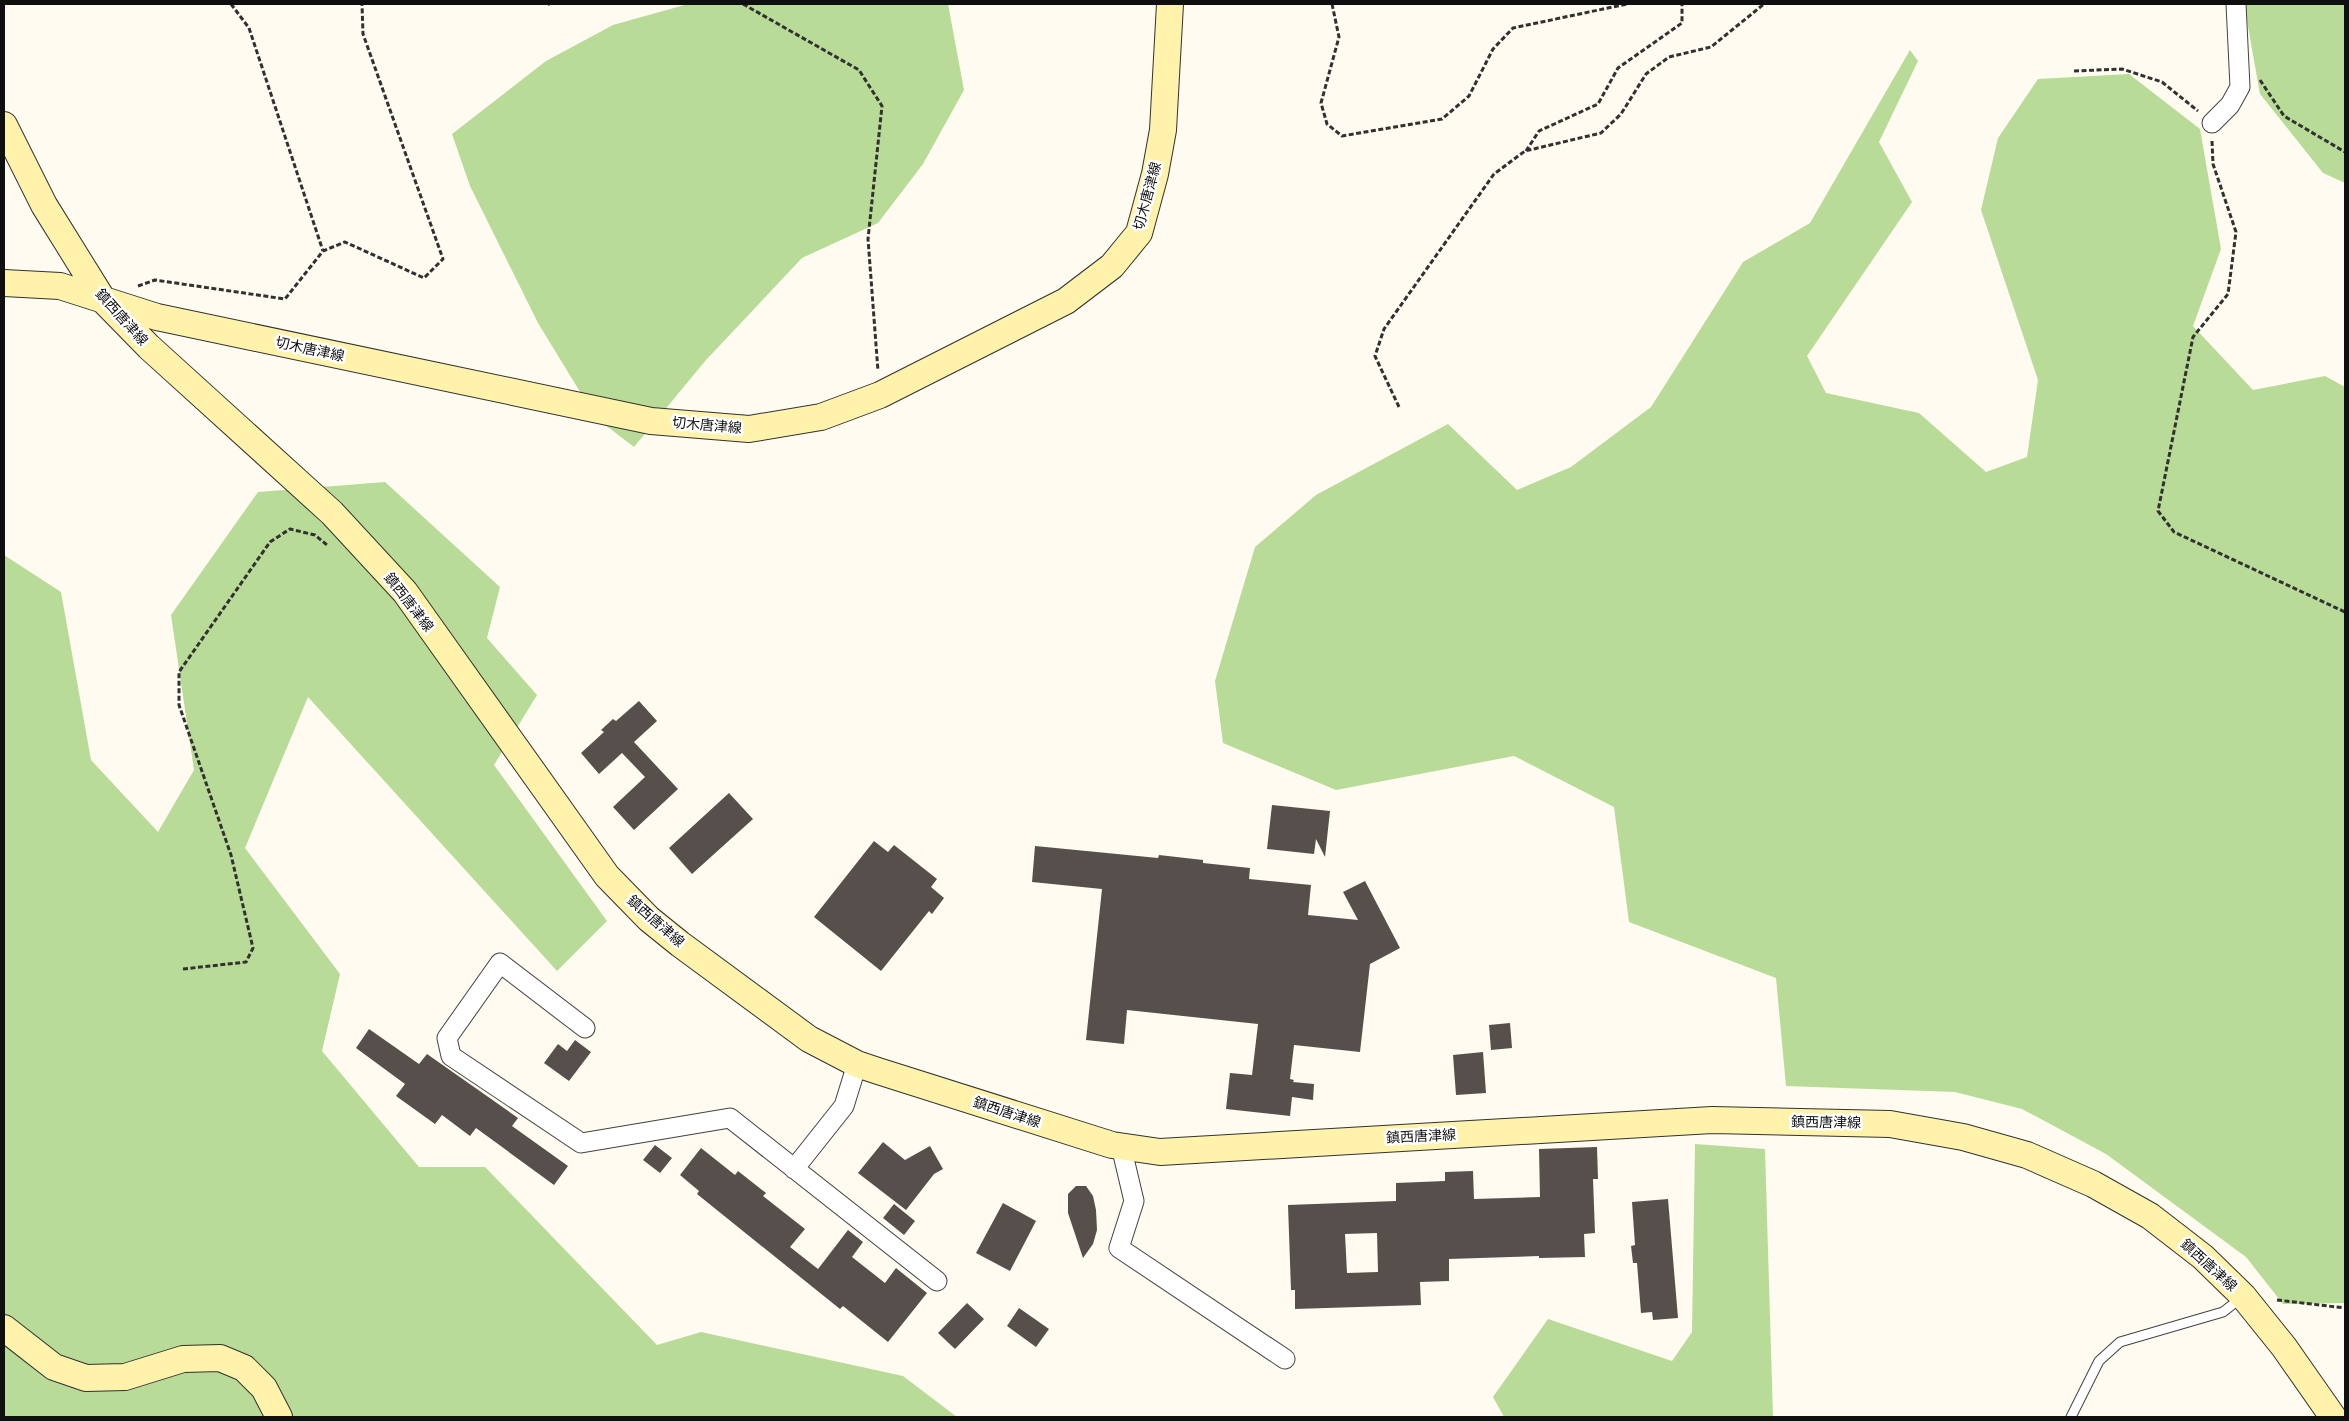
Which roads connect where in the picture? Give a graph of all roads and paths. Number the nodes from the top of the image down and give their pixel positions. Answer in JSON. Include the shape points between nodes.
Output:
{"nodes":[{"id":1,"x":230,"y":4,"type":"edge"},
{"id":2,"x":362,"y":4,"type":"edge"},
{"id":3,"x":743,"y":4,"type":"edge"},
{"id":4,"x":1170,"y":4,"type":"edge"},
{"id":5,"x":1332,"y":4,"type":"edge"},
{"id":6,"x":1627,"y":4,"type":"edge"},
{"id":7,"x":1682,"y":4,"type":"edge"},
{"id":8,"x":1764,"y":4,"type":"edge"},
{"id":9,"x":2236,"y":4,"type":"edge"},
{"id":10,"x":2074,"y":71,"type":"dead end"},
{"id":11,"x":2260,"y":79,"type":"dead end"},
{"id":12,"x":2212,"y":123,"type":"junction"},
{"id":13,"x":4,"y":125,"type":"edge"},
{"id":14,"x":1525,"y":151,"type":"junction"},
{"id":15,"x":2345,"y":152,"type":"edge"},
{"id":16,"x":323,"y":251,"type":"junction"},
{"id":17,"x":4,"y":284,"type":"edge"},
{"id":18,"x":103,"y":300,"type":"junction"},
{"id":19,"x":880,"y":394,"type":"junction"},
{"id":20,"x":1400,"y":407,"type":"dead end"},
{"id":21,"x":330,"y":547,"type":"dead end"},
{"id":22,"x":2345,"y":612,"type":"edge"},
{"id":23,"x":183,"y":969,"type":"dead end"},
{"id":24,"x":585,"y":1028,"type":"dead end"},
{"id":25,"x":858,"y":1064,"type":"junction"},
{"id":26,"x":1121,"y":1146,"type":"junction"},
{"id":27,"x":794,"y":1169,"type":"junction"},
{"id":28,"x":937,"y":1281,"type":"dead end"},
{"id":29,"x":2243,"y":1296,"type":"junction"},
{"id":30,"x":2345,"y":1308,"type":"edge"},
{"id":31,"x":4,"y":1328,"type":"edge"},
{"id":32,"x":1285,"y":1359,"type":"dead end"},
{"id":33,"x":279,"y":1417,"type":"edge"},
{"id":34,"x":2070,"y":1417,"type":"edge"},
{"id":35,"x":2333,"y":1417,"type":"edge"}],
"edges":[{"from":1,"to":16,"type":"path","via":[[249,28]]},
{"from":2,"to":16,"type":"path","via":[[363,34],[442,258],[424,278],[345,242]]},
{"from":3,"to":19,"type":"path","via":[[858,70],[882,106],[868,239]]},
{"from":4,"to":19,"type":"main road","name":"切木唐津線","via":[[1163,130],[1139,233],[1112,266],[1066,301]]},
{"from":5,"to":6,"type":"path","via":[[1339,38],[1321,103],[1327,124],[1342,136],[1442,119],[1469,96],[1493,49],[1513,28]]},
{"from":7,"to":14,"type":"path","via":[[1682,23],[1618,68],[1598,104],[1538,130]]},
{"from":8,"to":14,"type":"path","via":[[1711,47],[1669,57],[1646,74],[1621,114],[1601,133]]},
{"from":9,"to":12,"type":"street","via":[[2240,87],[2230,105]]},
{"from":10,"to":12,"type":"path","via":[[2122,69],[2162,82]]},
{"from":11,"to":15,"type":"path","via":[[2284,116]]},
{"from":12,"to":22,"type":"path","via":[[2213,164],[2236,232],[2228,294],[2193,337],[2158,511],[2174,532]]},
{"from":13,"to":18,"type":"main road","name":"鎮西唐津線","via":[[44,205]]},
{"from":14,"to":20,"type":"path","via":[[1494,174],[1384,329],[1375,356]]},
{"from":16,"to":18,"type":"path","via":[[285,299],[155,280]]},
{"from":17,"to":18,"type":"main road","name":"切木唐津線","via":[[60,286]]},
{"from":18,"to":19,"type":"main road","name":"切木唐津線","via":[[157,317],[651,420],[749,428],[821,417]]},
{"from":18,"to":25,"type":"main road","name":"鎮西唐津線","via":[[148,347],[332,513],[405,592],[607,876],[680,944],[809,1039]]},
{"from":21,"to":23,"type":"path","via":[[315,535],[290,529],[270,542],[179,672],[179,705],[231,855],[253,948],[246,962]]},
{"from":24,"to":27,"type":"street","via":[[500,963],[447,1038],[451,1056],[581,1143],[730,1118]]},
{"from":25,"to":26,"type":"main road","name":"鎮西唐津線"},
{"from":25,"to":27,"type":"street","via":[[844,1106]]},
{"from":26,"to":29,"type":"main road","name":"鎮西唐津線","via":[[1160,1152],[1712,1120],[1890,1124],[1963,1136],[2027,1155],[2093,1184],[2150,1216],[2203,1257]]},
{"from":26,"to":32,"type":"street","via":[[1134,1201],[1119,1248]]},
{"from":27,"to":28,"type":"street"},
{"from":29,"to":30,"type":"path"},
{"from":29,"to":34,"type":"lane","via":[[2223,1312],[2120,1342],[2099,1361]]},
{"from":29,"to":35,"type":"main road","name":"鎮西唐津線"},
{"from":31,"to":33,"type":"main road","via":[[54,1367],[86,1378],[125,1377],[183,1359],[220,1358],[244,1368],[264,1388]]}]}
